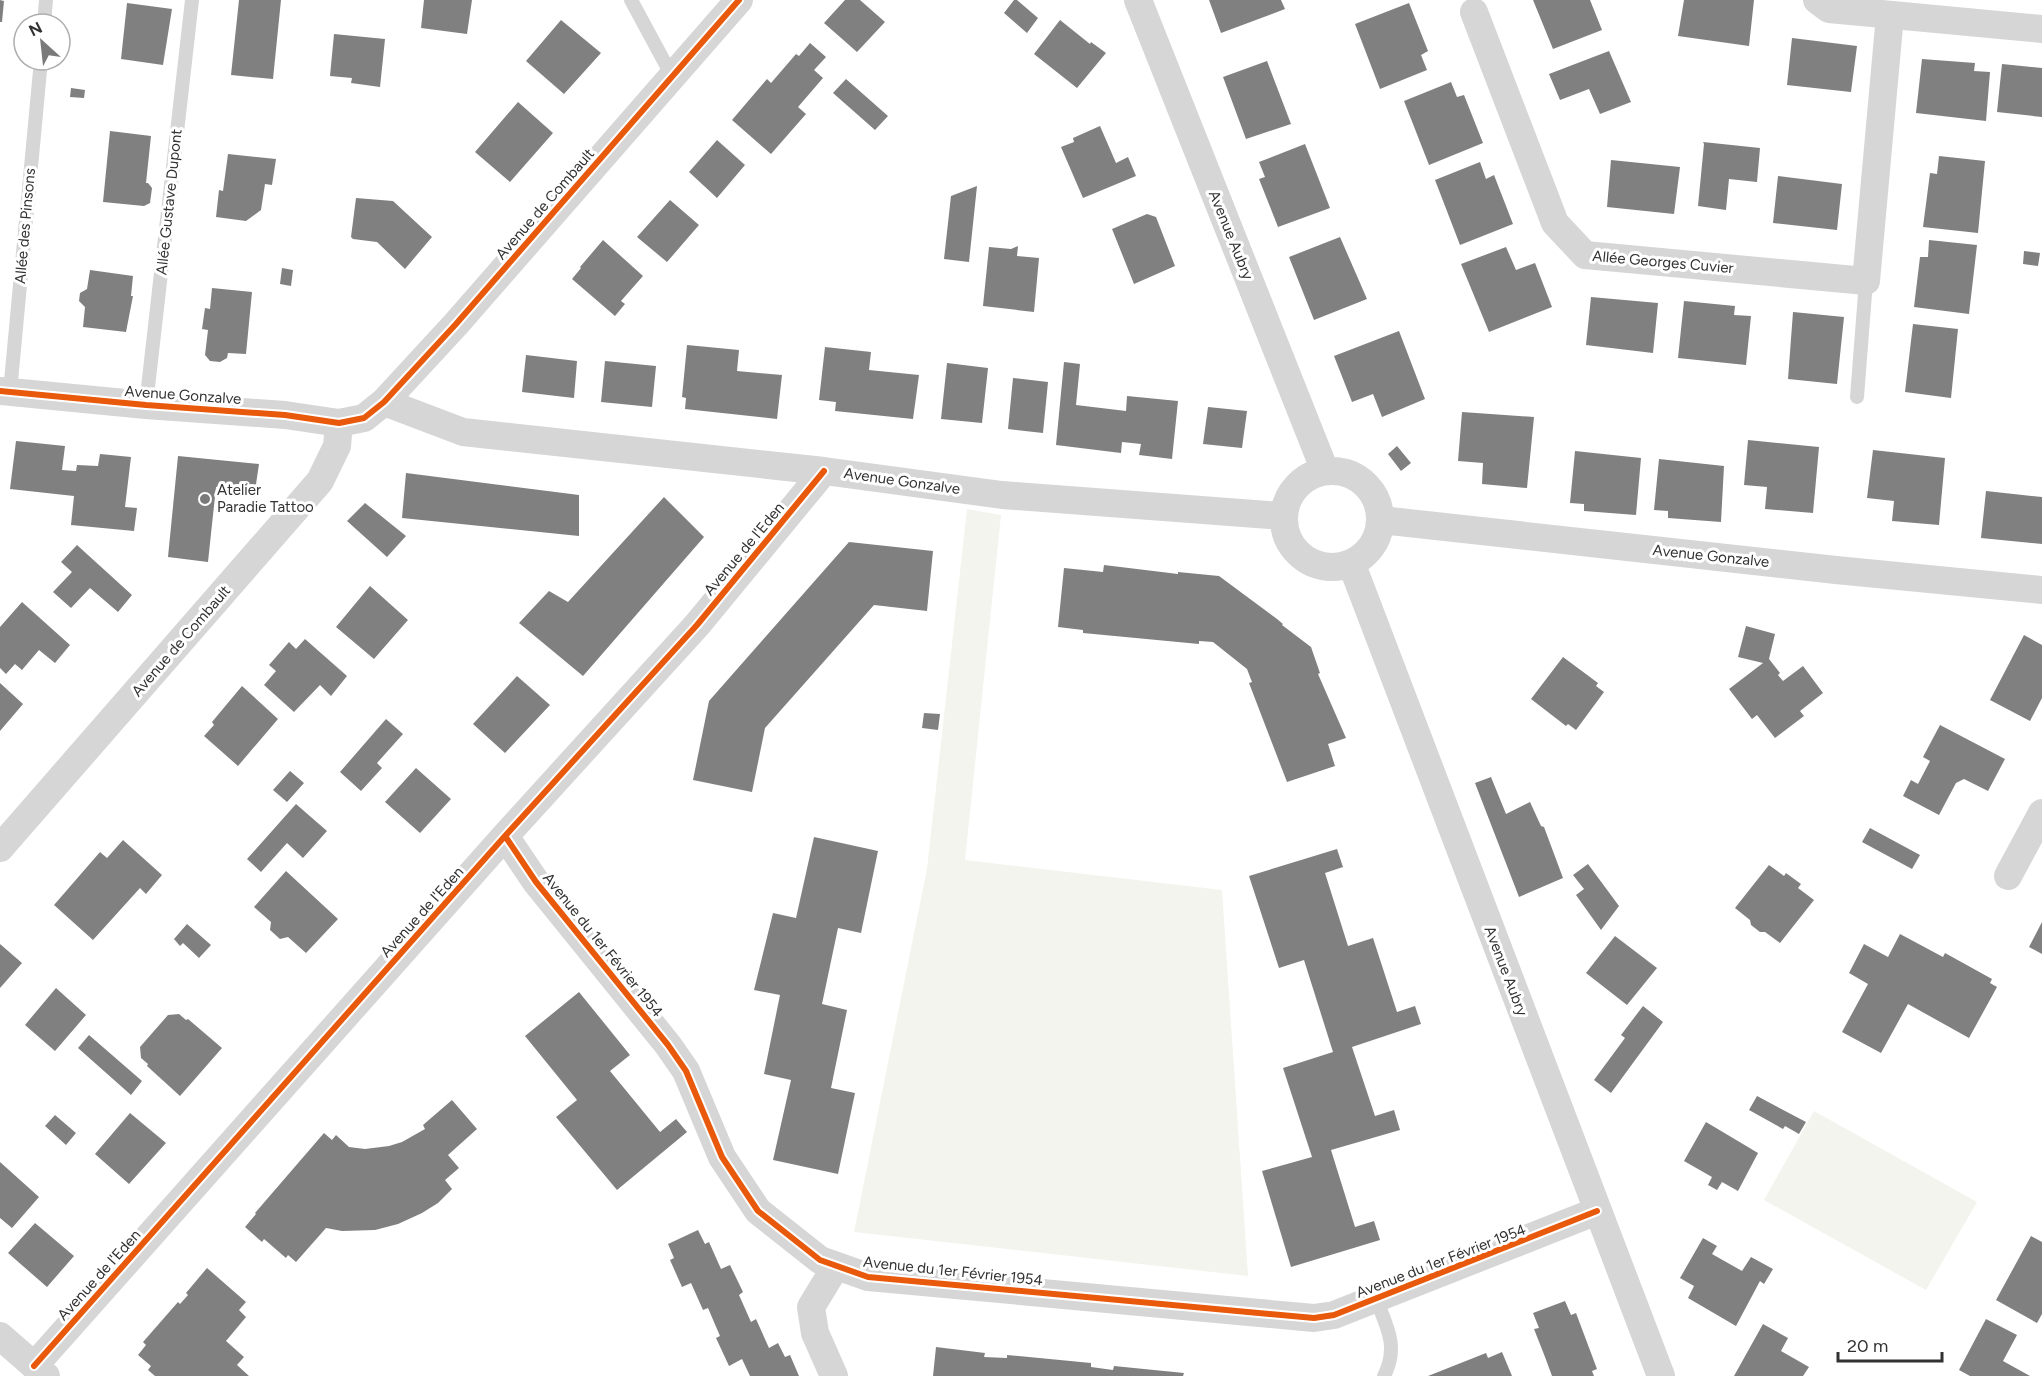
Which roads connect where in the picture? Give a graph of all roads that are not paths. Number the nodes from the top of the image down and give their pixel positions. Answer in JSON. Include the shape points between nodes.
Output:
{"nodes":[{"id":1,"x":192,"y":0,"type":"edge"},
{"id":2,"x":631,"y":0,"type":"edge"},
{"id":3,"x":738,"y":0,"type":"edge"},
{"id":4,"x":1138,"y":0,"type":"edge"},
{"id":5,"x":1817,"y":0,"type":"edge"},
{"id":6,"x":1474,"y":12,"type":"dead end"},
{"id":7,"x":1890,"y":15,"type":"junction"},
{"id":8,"x":2042,"y":29,"type":"edge"},
{"id":9,"x":39,"y":72,"type":"edge"},
{"id":10,"x":672,"y":76,"type":"junction"},
{"id":11,"x":1866,"y":281,"type":"junction"},
{"id":12,"x":5,"y":392,"type":"edge"},
{"id":13,"x":1857,"y":397,"type":"dead end"},
{"id":14,"x":146,"y":405,"type":"junction"},
{"id":15,"x":362,"y":414,"type":"junction"},
{"id":16,"x":824,"y":471,"type":"junction"},
{"id":17,"x":1325,"y":471,"type":"junction"},
{"id":18,"x":1283,"y":516,"type":"junction"},
{"id":19,"x":1381,"y":520,"type":"junction"},
{"id":20,"x":1352,"y":565,"type":"junction"},
{"id":21,"x":2042,"y":590,"type":"edge"},
{"id":22,"x":2042,"y":813,"type":"edge"},
{"id":23,"x":505,"y":836,"type":"junction"},
{"id":24,"x":0,"y":848,"type":"edge"},
{"id":25,"x":2008,"y":876,"type":"dead end"},
{"id":26,"x":1598,"y":1211,"type":"junction"},
{"id":27,"x":836,"y":1266,"type":"junction"},
{"id":28,"x":1376,"y":1299,"type":"junction"},
{"id":29,"x":0,"y":1336,"type":"edge"},
{"id":30,"x":40,"y":1371,"type":"edge"},
{"id":31,"x":834,"y":1376,"type":"edge"},
{"id":32,"x":1384,"y":1376,"type":"edge"},
{"id":33,"x":1661,"y":1376,"type":"edge"}],
"edges":[{"from":1,"to":14,"type":"lane","name":"Allée Gustave Dupont"},
{"from":2,"to":10,"type":"lane"},
{"from":3,"to":10,"type":"street","name":"Avenue de Combault"},
{"from":4,"to":17,"type":"street","name":"Avenue Aubry"},
{"from":5,"to":7,"type":"street","via":[[1828,9]]},
{"from":6,"to":11,"type":"street","name":"Allée Georges Cuvier","via":[[1555,223],[1585,255]]},
{"from":7,"to":8,"type":"street"},
{"from":7,"to":11,"type":"street"},
{"from":9,"to":12,"type":"lane","name":"Allée des Pinsons"},
{"from":10,"to":15,"type":"street","name":"Avenue de Combault","via":[[456,324]]},
{"from":11,"to":13,"type":"lane"},
{"from":12,"to":14,"type":"street","name":"Avenue Gonzalve"},
{"from":14,"to":15,"type":"street","name":"Avenue Gonzalve","via":[[285,415]]},
{"from":15,"to":16,"type":"street","name":"Avenue Gonzalve","via":[[463,432]]},
{"from":15,"to":24,"type":"street","name":"Avenue de Combault","via":[[337,446],[320,481]]},
{"from":16,"to":18,"type":"street","name":"Avenue Gonzalve","via":[[1002,495]]},
{"from":16,"to":23,"type":"street","name":"Avenue de l'Eden","via":[[697,625]]},
{"from":17,"to":18,"type":"street","via":[[1310,476],[1295,488]]},
{"from":17,"to":19,"type":"street","via":[[1342,471],[1358,478],[1374,494]]},
{"from":18,"to":20,"type":"street","via":[[1285,532],[1303,559],[1331,568]]},
{"from":19,"to":20,"type":"street","via":[[1377,538],[1368,552]]},
{"from":19,"to":21,"type":"street","name":"Avenue Gonzalve"},
{"from":20,"to":26,"type":"street","name":"Avenue Aubry"},
{"from":22,"to":25,"type":"street"},
{"from":23,"to":27,"type":"street","name":"Avenue du 1er Février 1954","via":[[536,882],[686,1071],[722,1157],[758,1211],[820,1260]]},
{"from":23,"to":30,"type":"street","name":"Avenue de l'Eden"},
{"from":26,"to":28,"type":"street","name":"Avenue du 1er Février 1954"},
{"from":26,"to":33,"type":"street","name":"Avenue Aubry"},
{"from":27,"to":28,"type":"street","name":"Avenue du 1er Février 1954","via":[[868,1277],[1314,1318]]},
{"from":27,"to":31,"type":"street","via":[[811,1307],[814,1333]]},
{"from":28,"to":32,"type":"lane","via":[[1391,1336],[1390,1365]]},
{"from":29,"to":30,"type":"street"}]}
